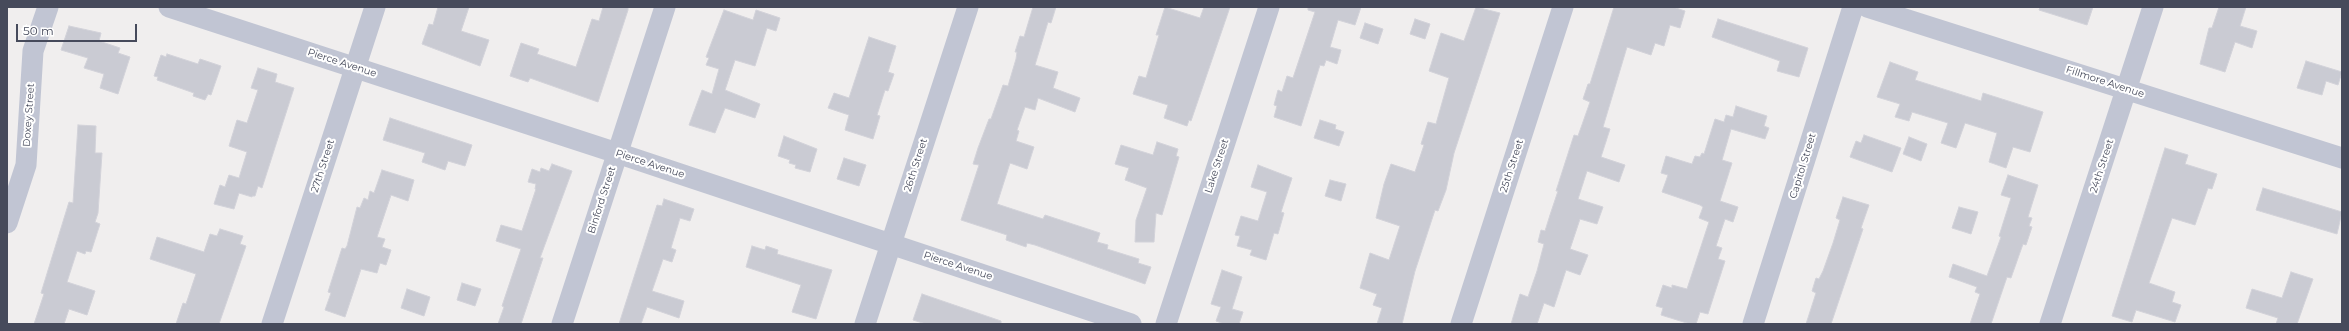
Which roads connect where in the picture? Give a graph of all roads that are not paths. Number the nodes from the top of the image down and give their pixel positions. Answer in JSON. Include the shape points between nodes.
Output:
{"nodes":[{"id":1,"x":48,"y":7,"type":"edge"},
{"id":2,"x":169,"y":7,"type":"edge"},
{"id":3,"x":374,"y":7,"type":"edge"},
{"id":4,"x":665,"y":7,"type":"edge"},
{"id":5,"x":968,"y":7,"type":"edge"},
{"id":6,"x":1269,"y":7,"type":"edge"},
{"id":7,"x":1563,"y":7,"type":"edge"},
{"id":8,"x":1852,"y":7,"type":"edge"},
{"id":9,"x":1867,"y":7,"type":"edge"},
{"id":10,"x":2153,"y":7,"type":"edge"},
{"id":11,"x":355,"y":67,"type":"junction"},
{"id":12,"x":2127,"y":88,"type":"junction"},
{"id":13,"x":617,"y":153,"type":"junction"},
{"id":14,"x":2342,"y":158,"type":"edge"},
{"id":15,"x":7,"y":223,"type":"edge"},
{"id":16,"x":891,"y":244,"type":"junction"},
{"id":17,"x":272,"y":324,"type":"edge"},
{"id":18,"x":562,"y":324,"type":"edge"},
{"id":19,"x":865,"y":324,"type":"edge"},
{"id":20,"x":1131,"y":324,"type":"edge"},
{"id":21,"x":1166,"y":324,"type":"edge"},
{"id":22,"x":1461,"y":324,"type":"edge"},
{"id":23,"x":1753,"y":324,"type":"edge"},
{"id":24,"x":2050,"y":324,"type":"edge"}],
"edges":[{"from":1,"to":15,"type":"street","name":"Doxey Street","via":[[34,51],[26,164]]},
{"from":2,"to":11,"type":"street","name":"Pierce Avenue"},
{"from":3,"to":11,"type":"street","name":"27th Street"},
{"from":4,"to":13,"type":"street","name":"Binford Street"},
{"from":5,"to":16,"type":"street","name":"26th Street"},
{"from":6,"to":21,"type":"street","name":"Lake Street"},
{"from":7,"to":22,"type":"street","name":"25th Street"},
{"from":8,"to":23,"type":"street","name":"Capitol Street"},
{"from":9,"to":12,"type":"street","name":"Fillmore Avenue"},
{"from":10,"to":12,"type":"street","name":"24th Street"},
{"from":11,"to":13,"type":"street","name":"Pierce Avenue"},
{"from":11,"to":17,"type":"street","name":"27th Street"},
{"from":12,"to":14,"type":"street","name":"Fillmore Avenue"},
{"from":12,"to":24,"type":"street","name":"24th Street"},
{"from":13,"to":16,"type":"street","name":"Pierce Avenue"},
{"from":13,"to":18,"type":"street","name":"Binford Street"},
{"from":16,"to":19,"type":"street","name":"26th Street"},
{"from":16,"to":20,"type":"street","name":"Pierce Avenue"}]}
